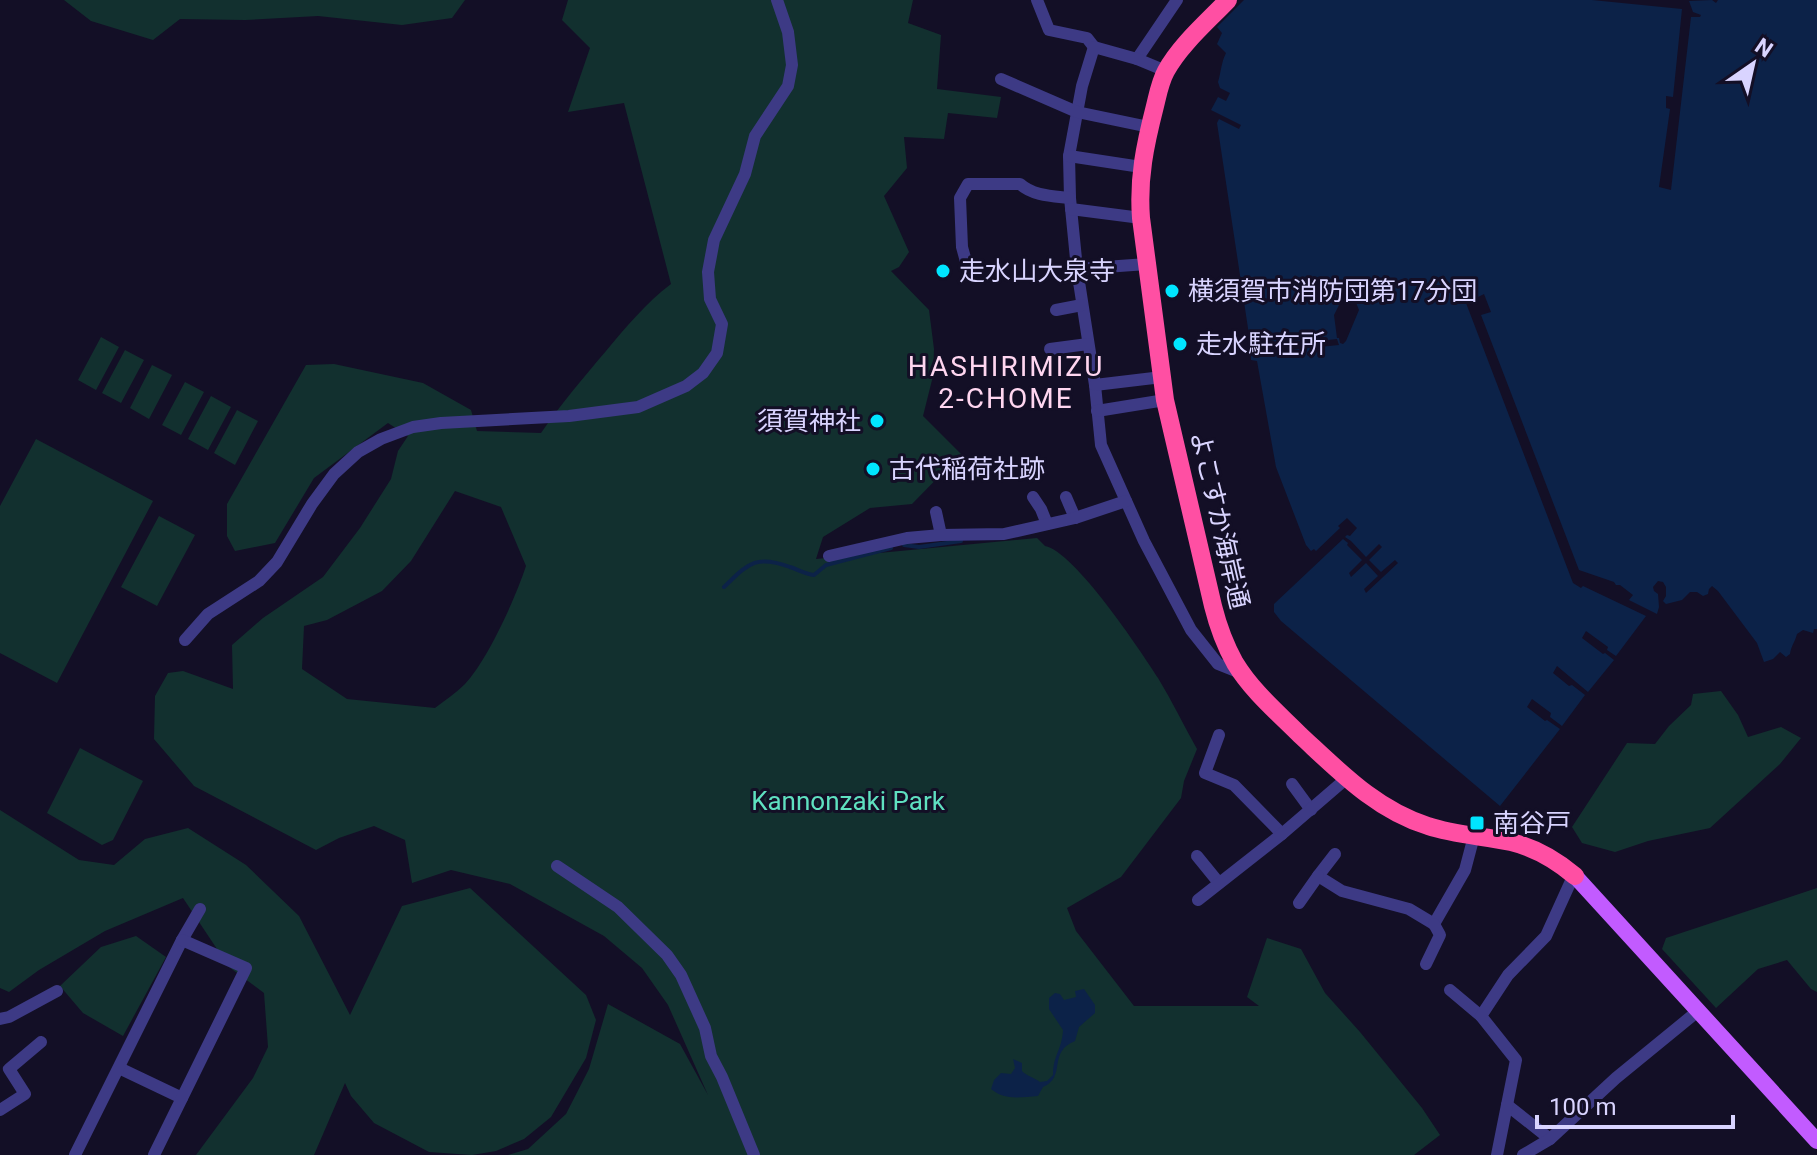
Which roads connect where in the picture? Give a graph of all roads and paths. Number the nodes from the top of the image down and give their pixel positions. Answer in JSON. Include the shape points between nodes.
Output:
{"nodes":[{"id":1,"x":777,"y":0,"type":"edge"},
{"id":2,"x":1037,"y":0,"type":"edge"},
{"id":3,"x":1177,"y":0,"type":"edge"},
{"id":4,"x":1228,"y":0,"type":"edge"},
{"id":5,"x":1094,"y":47,"type":"junction"},
{"id":6,"x":1137,"y":59,"type":"junction"},
{"id":7,"x":1166,"y":71,"type":"junction"},
{"id":8,"x":1001,"y":79,"type":"dead end"},
{"id":9,"x":1077,"y":112,"type":"junction"},
{"id":10,"x":1149,"y":127,"type":"junction"},
{"id":11,"x":1069,"y":156,"type":"junction"},
{"id":12,"x":1141,"y":167,"type":"junction"},
{"id":13,"x":1070,"y":203,"type":"junction"},
{"id":14,"x":1141,"y":218,"type":"junction"},
{"id":15,"x":1147,"y":264,"type":"junction"},
{"id":16,"x":1077,"y":269,"type":"junction"},
{"id":17,"x":970,"y":276,"type":"dead end"},
{"id":18,"x":1082,"y":305,"type":"junction"},
{"id":19,"x":1056,"y":310,"type":"dead end"},
{"id":20,"x":1088,"y":344,"type":"junction"},
{"id":21,"x":1050,"y":349,"type":"dead end"},
{"id":22,"x":1162,"y":377,"type":"junction"},
{"id":23,"x":1095,"y":385,"type":"junction"},
{"id":24,"x":1165,"y":400,"type":"junction"},
{"id":25,"x":1097,"y":411,"type":"junction"},
{"id":26,"x":1033,"y":497,"type":"dead end"},
{"id":27,"x":1066,"y":497,"type":"dead end"},
{"id":28,"x":1126,"y":501,"type":"junction"},
{"id":29,"x":936,"y":512,"type":"dead end"},
{"id":30,"x":1075,"y":518,"type":"junction"},
{"id":31,"x":1047,"y":524,"type":"junction"},
{"id":32,"x":941,"y":535,"type":"junction"},
{"id":33,"x":829,"y":556,"type":"dead end"},
{"id":34,"x":1216,"y":621,"type":"junction"},
{"id":35,"x":1191,"y":630,"type":"junction"},
{"id":36,"x":185,"y":640,"type":"dead end"},
{"id":37,"x":1243,"y":674,"type":"junction"},
{"id":38,"x":1219,"y":735,"type":"dead end"},
{"id":39,"x":1347,"y":778,"type":"junction"},
{"id":40,"x":1292,"y":784,"type":"dead end"},
{"id":41,"x":1311,"y":810,"type":"junction"},
{"id":42,"x":1282,"y":834,"type":"junction"},
{"id":43,"x":1474,"y":836,"type":"junction"},
{"id":44,"x":1335,"y":854,"type":"dead end"},
{"id":45,"x":1197,"y":856,"type":"dead end"},
{"id":46,"x":557,"y":866,"type":"dead end"},
{"id":47,"x":1318,"y":876,"type":"junction"},
{"id":48,"x":1575,"y":876,"type":"junction"},
{"id":49,"x":1219,"y":883,"type":"junction"},
{"id":50,"x":1198,"y":900,"type":"dead end"},
{"id":51,"x":1299,"y":903,"type":"dead end"},
{"id":52,"x":200,"y":909,"type":"dead end"},
{"id":53,"x":1434,"y":924,"type":"junction"},
{"id":54,"x":182,"y":940,"type":"junction"},
{"id":55,"x":1426,"y":964,"type":"dead end"},
{"id":56,"x":1450,"y":990,"type":"dead end"},
{"id":57,"x":57,"y":991,"type":"dead end"},
{"id":58,"x":1693,"y":1015,"type":"dead end"},
{"id":59,"x":1481,"y":1016,"type":"junction"},
{"id":60,"x":0,"y":1019,"type":"edge"},
{"id":61,"x":41,"y":1042,"type":"dead end"},
{"id":62,"x":119,"y":1068,"type":"junction"},
{"id":63,"x":182,"y":1098,"type":"junction"},
{"id":64,"x":1507,"y":1105,"type":"junction"},
{"id":65,"x":0,"y":1110,"type":"edge"},
{"id":66,"x":1550,"y":1139,"type":"junction"},
{"id":67,"x":1817,"y":1141,"type":"edge"},
{"id":68,"x":75,"y":1155,"type":"edge"},
{"id":69,"x":154,"y":1155,"type":"edge"},
{"id":70,"x":754,"y":1155,"type":"edge"},
{"id":71,"x":1497,"y":1155,"type":"edge"},
{"id":72,"x":1523,"y":1155,"type":"edge"}],
"edges":[{"from":1,"to":36,"type":"street","via":[[788,32],[788,86],[755,136],[745,174],[714,240],[710,299],[722,324],[717,353],[703,373],[638,407],[441,423],[381,439],[334,474],[259,581],[208,614]]},
{"from":2,"to":5,"type":"street","via":[[1049,30],[1087,38]]},
{"from":3,"to":6,"type":"street"},
{"from":4,"to":7,"type":"highway","name":"よこすか海岸通"},
{"from":5,"to":6,"type":"street"},
{"from":5,"to":9,"type":"street"},
{"from":6,"to":7,"type":"street"},
{"from":7,"to":10,"type":"highway","name":"よこすか海岸通"},
{"from":8,"to":9,"type":"street"},
{"from":9,"to":10,"type":"street"},
{"from":9,"to":11,"type":"street"},
{"from":10,"to":12,"type":"highway","name":"よこすか海岸通"},
{"from":11,"to":12,"type":"street"},
{"from":11,"to":13,"type":"street"},
{"from":12,"to":14,"type":"highway","name":"よこすか海岸通"},
{"from":13,"to":14,"type":"street"},
{"from":13,"to":16,"type":"street"},
{"from":13,"to":17,"type":"street","via":[[1020,184],[968,184],[960,198],[962,247]]},
{"from":14,"to":15,"type":"highway","name":"よこすか海岸通"},
{"from":15,"to":16,"type":"street"},
{"from":15,"to":22,"type":"highway","name":"よこすか海岸通"},
{"from":16,"to":18,"type":"street"},
{"from":18,"to":19,"type":"street"},
{"from":18,"to":20,"type":"street"},
{"from":20,"to":21,"type":"street"},
{"from":20,"to":23,"type":"street"},
{"from":22,"to":23,"type":"street"},
{"from":22,"to":24,"type":"highway","name":"よこすか海岸通"},
{"from":23,"to":25,"type":"street"},
{"from":24,"to":25,"type":"street"},
{"from":24,"to":34,"type":"highway","name":"よこすか海岸通"},
{"from":25,"to":28,"type":"street","via":[[1101,445]]},
{"from":26,"to":31,"type":"street"},
{"from":27,"to":30,"type":"street"},
{"from":28,"to":30,"type":"street"},
{"from":28,"to":35,"type":"street"},
{"from":29,"to":32,"type":"street"},
{"from":30,"to":31,"type":"street"},
{"from":31,"to":32,"type":"street","via":[[1004,534]]},
{"from":32,"to":33,"type":"street"},
{"from":34,"to":35,"type":"street"},
{"from":34,"to":37,"type":"highway","name":"よこすか海岸通"},
{"from":35,"to":37,"type":"street","via":[[1218,664]]},
{"from":37,"to":39,"type":"highway","name":"よこすか海岸通"},
{"from":38,"to":42,"type":"street","via":[[1205,773],[1234,785]]},
{"from":39,"to":41,"type":"street"},
{"from":39,"to":43,"type":"highway","name":"よこすか海岸通","via":[[1401,816]]},
{"from":40,"to":41,"type":"street"},
{"from":41,"to":42,"type":"street"},
{"from":42,"to":49,"type":"street"},
{"from":43,"to":48,"type":"highway","name":"よこすか海岸通","via":[[1533,849]]},
{"from":43,"to":53,"type":"street","via":[[1465,870]]},
{"from":44,"to":47,"type":"street"},
{"from":45,"to":49,"type":"street"},
{"from":46,"to":70,"type":"street","via":[[618,907],[681,975]]},
{"from":47,"to":51,"type":"street"},
{"from":47,"to":53,"type":"street","via":[[1342,891],[1409,909]]},
{"from":48,"to":59,"type":"street","via":[[1546,936],[1508,975]]},
{"from":48,"to":67,"type":"main road"},
{"from":49,"to":50,"type":"street"},
{"from":52,"to":54,"type":"street"},
{"from":53,"to":55,"type":"street","via":[[1440,935]]},
{"from":54,"to":62,"type":"street"},
{"from":54,"to":63,"type":"street","via":[[246,968]]},
{"from":56,"to":59,"type":"street"},
{"from":57,"to":60,"type":"street"},
{"from":58,"to":66,"type":"street"},
{"from":59,"to":64,"type":"street","via":[[1516,1060]]},
{"from":61,"to":65,"type":"street","via":[[9,1069],[25,1094]]},
{"from":62,"to":63,"type":"street"},
{"from":62,"to":68,"type":"street"},
{"from":63,"to":69,"type":"street"},
{"from":64,"to":66,"type":"street"},
{"from":64,"to":71,"type":"street"},
{"from":66,"to":72,"type":"street"}]}
